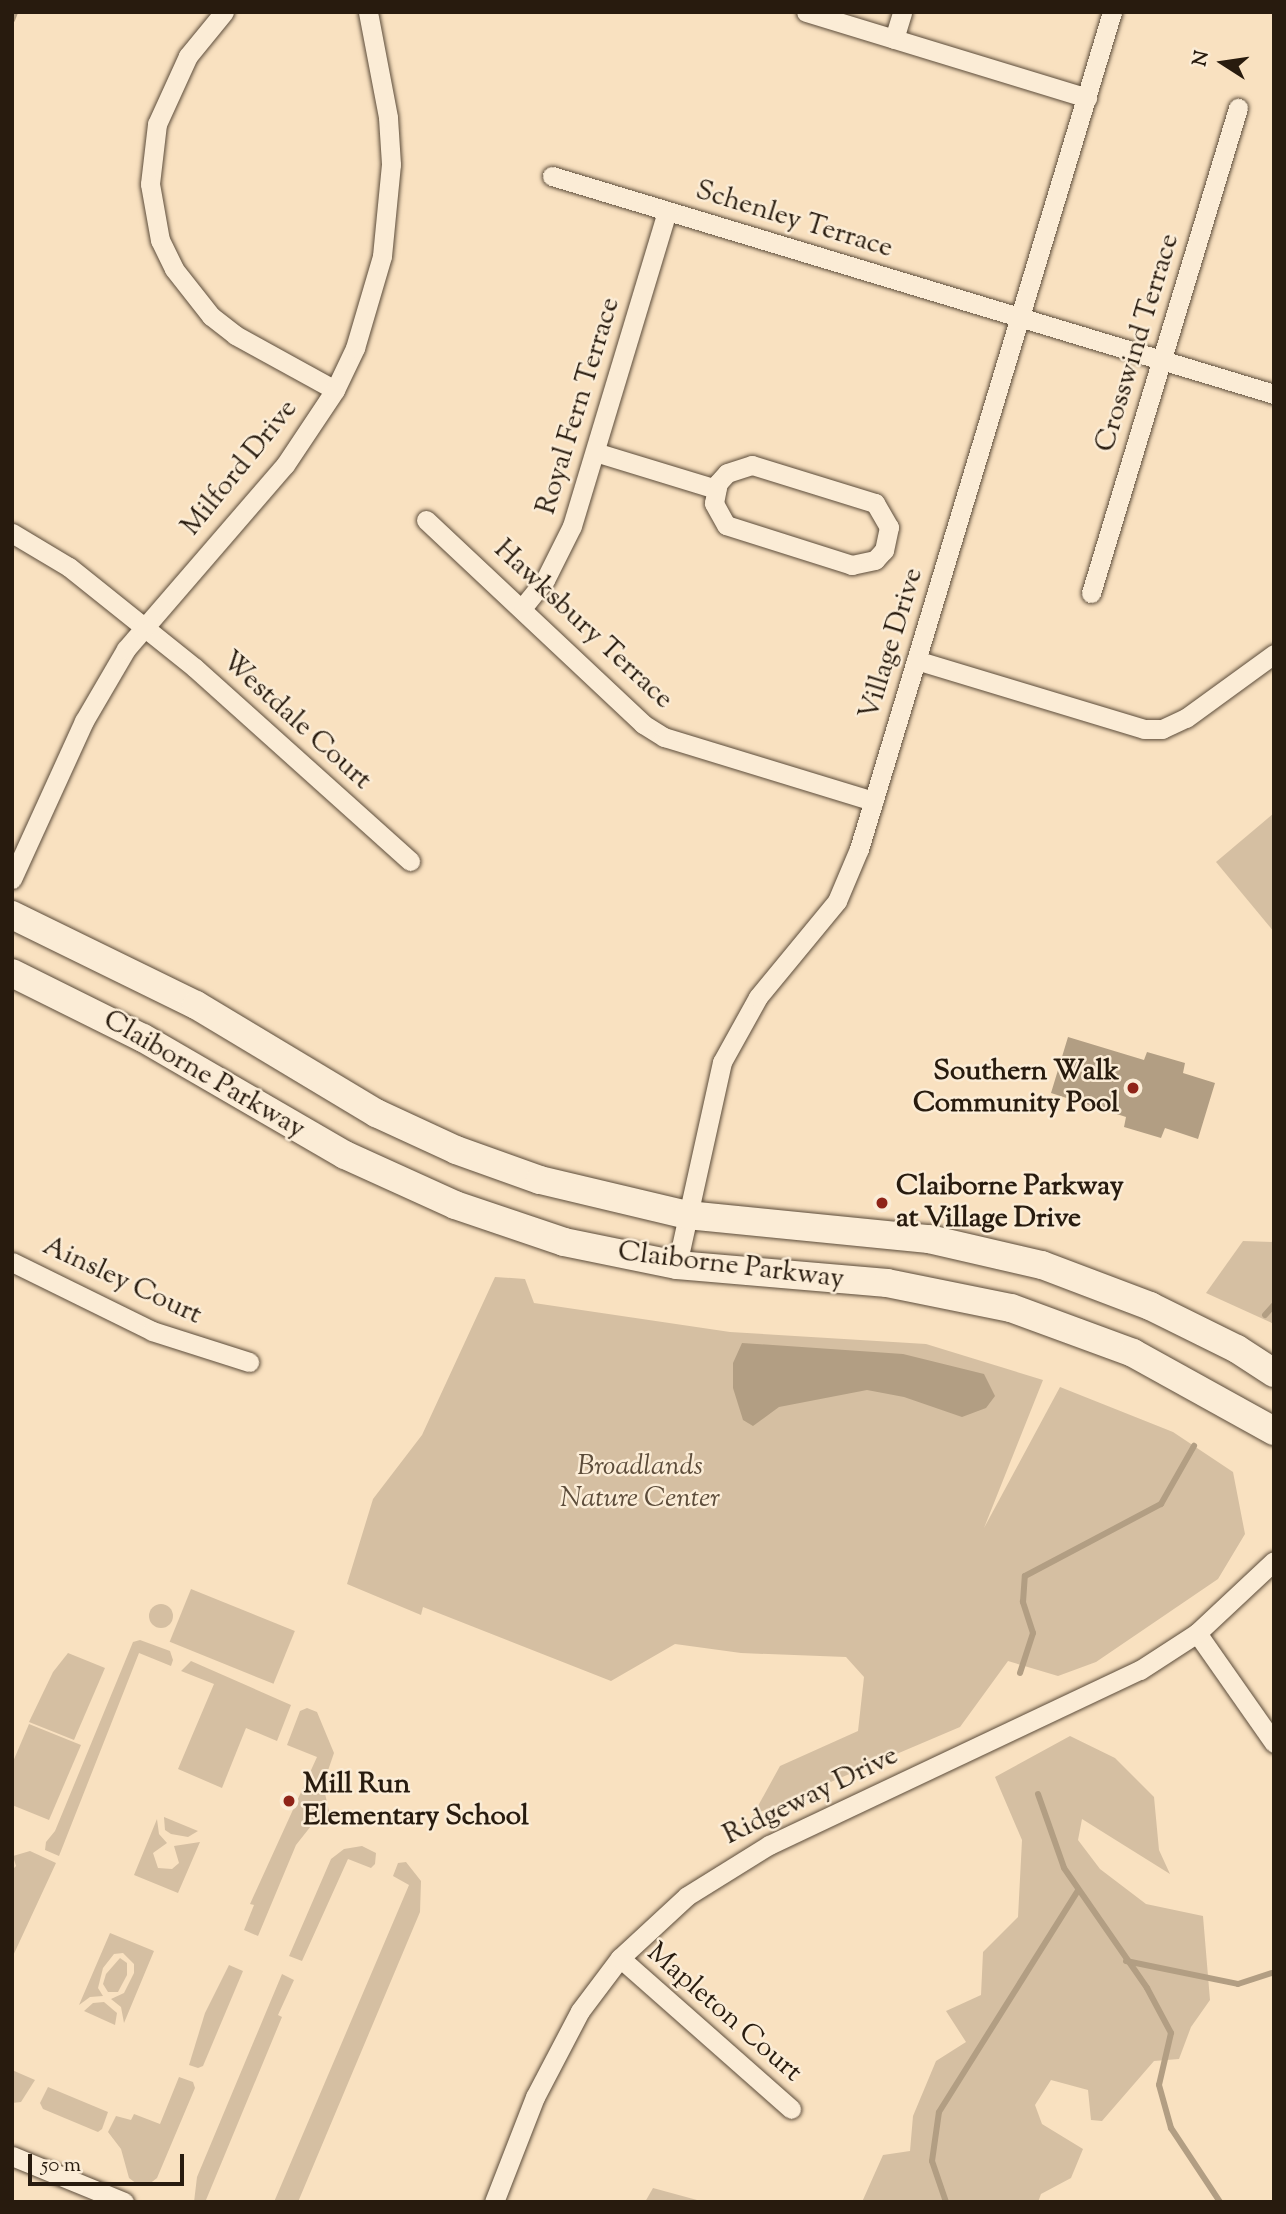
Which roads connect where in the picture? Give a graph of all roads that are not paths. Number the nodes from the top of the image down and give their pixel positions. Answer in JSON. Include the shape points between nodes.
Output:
{"nodes":[{"id":1,"x":224,"y":12,"type":"edge"},
{"id":2,"x":368,"y":12,"type":"edge"},
{"id":3,"x":806,"y":12,"type":"edge"},
{"id":4,"x":902,"y":12,"type":"edge"},
{"id":5,"x":1112,"y":12,"type":"edge"},
{"id":6,"x":894,"y":39,"type":"junction"},
{"id":7,"x":1087,"y":98,"type":"junction"},
{"id":8,"x":1238,"y":108,"type":"dead end"},
{"id":9,"x":552,"y":176,"type":"dead end"},
{"id":10,"x":667,"y":211,"type":"junction"},
{"id":11,"x":1021,"y":317,"type":"junction"},
{"id":12,"x":1162,"y":360,"type":"junction"},
{"id":13,"x":335,"y":390,"type":"junction"},
{"id":14,"x":1274,"y":394,"type":"edge"},
{"id":15,"x":594,"y":452,"type":"junction"},
{"id":16,"x":716,"y":489,"type":"junction"},
{"id":17,"x":426,"y":520,"type":"dead end"},
{"id":18,"x":12,"y":533,"type":"edge"},
{"id":19,"x":1091,"y":593,"type":"dead end"},
{"id":20,"x":523,"y":607,"type":"junction"},
{"id":21,"x":143,"y":626,"type":"junction"},
{"id":22,"x":1274,"y":654,"type":"edge"},
{"id":23,"x":916,"y":660,"type":"junction"},
{"id":24,"x":873,"y":801,"type":"junction"},
{"id":25,"x":410,"y":861,"type":"dead end"},
{"id":26,"x":12,"y":879,"type":"edge"},
{"id":27,"x":12,"y":915,"type":"edge"},
{"id":28,"x":12,"y":973,"type":"edge"},
{"id":29,"x":687,"y":1216,"type":"junction"},
{"id":30,"x":12,"y":1262,"type":"edge"},
{"id":31,"x":677,"y":1265,"type":"junction"},
{"id":32,"x":249,"y":1362,"type":"dead end"},
{"id":33,"x":1274,"y":1373,"type":"edge"},
{"id":34,"x":1274,"y":1431,"type":"edge"},
{"id":35,"x":1274,"y":1561,"type":"edge"},
{"id":36,"x":1197,"y":1633,"type":"junction"},
{"id":37,"x":1274,"y":1743,"type":"edge"},
{"id":38,"x":620,"y":1958,"type":"junction"},
{"id":39,"x":791,"y":2109,"type":"dead end"},
{"id":40,"x":12,"y":2156,"type":"edge"},
{"id":41,"x":124,"y":2202,"type":"edge"},
{"id":42,"x":494,"y":2202,"type":"edge"}],
"edges":[{"from":1,"to":13,"type":"street","via":[[188,56],[157,124],[150,184],[160,240],[174,269],[211,316],[235,335]]},
{"from":2,"to":13,"type":"street","name":"Milford Drive","via":[[388,117],[389,211],[371,303]]},
{"from":3,"to":6,"type":"street"},
{"from":4,"to":6,"type":"street"},
{"from":5,"to":7,"type":"street","name":"Village Drive"},
{"from":6,"to":7,"type":"street"},
{"from":7,"to":11,"type":"street","name":"Village Drive"},
{"from":8,"to":12,"type":"street","name":"Crosswind Terrace"},
{"from":9,"to":10,"type":"street","name":"Schenley Terrace"},
{"from":10,"to":11,"type":"street","name":"Schenley Terrace"},
{"from":10,"to":15,"type":"street","name":"Royal Fern Terrace"},
{"from":11,"to":12,"type":"street","name":"Schenley Terrace"},
{"from":11,"to":23,"type":"street","name":"Village Drive"},
{"from":12,"to":14,"type":"street","name":"Schenley Terrace"},
{"from":12,"to":19,"type":"street","name":"Crosswind Terrace"},
{"from":13,"to":21,"type":"street","name":"Milford Drive","via":[[285,465]]},
{"from":15,"to":16,"type":"street"},
{"from":15,"to":20,"type":"street","name":"Royal Fern Terrace","via":[[562,552]]},
{"from":16,"to":16,"type":"street","via":[[714,503],[726,525],[852,565],[875,559],[889,539],[884,513],[875,503],[752,465],[727,472]]},
{"from":17,"to":20,"type":"street","name":"Hawksbury Terrace"},
{"from":18,"to":21,"type":"street","name":"Westdale Court","via":[[52,555]]},
{"from":20,"to":24,"type":"street","name":"Hawksbury Terrace","via":[[643,724],[664,737]]},
{"from":21,"to":25,"type":"street","name":"Westdale Court"},
{"from":21,"to":26,"type":"street","name":"Milford Drive","via":[[84,721]]},
{"from":22,"to":23,"type":"street","via":[[1186,718],[1162,729],[1144,729]]},
{"from":23,"to":24,"type":"street","name":"Village Drive"},
{"from":24,"to":29,"type":"street","name":"Village Drive","via":[[837,901],[758,997],[722,1062]]},
{"from":27,"to":29,"type":"main road","name":"Claiborne Parkway","via":[[196,1005],[376,1113],[456,1150],[540,1180]]},
{"from":28,"to":31,"type":"main road","name":"Claiborne Parkway","via":[[143,1038],[399,1183],[564,1242]]},
{"from":29,"to":31,"type":"street","name":"Village Drive"},
{"from":29,"to":33,"type":"main road","name":"Claiborne Parkway","via":[[929,1239],[1042,1265],[1150,1306],[1237,1349]]},
{"from":30,"to":32,"type":"street","name":"Ainsley Court","via":[[152,1331]]},
{"from":31,"to":34,"type":"main road","name":"Claiborne Parkway","via":[[887,1283],[1011,1308],[1133,1353]]},
{"from":35,"to":36,"type":"street","name":"Ridgeway Drive"},
{"from":36,"to":37,"type":"street"},
{"from":36,"to":38,"type":"street","name":"Ridgeway Drive","via":[[1140,1670],[726,1869],[687,1896]]},
{"from":38,"to":39,"type":"street","name":"Mapleton Court"},
{"from":38,"to":42,"type":"street","name":"Ridgeway Drive","via":[[557,2049]]},
{"from":40,"to":41,"type":"street"}]}
